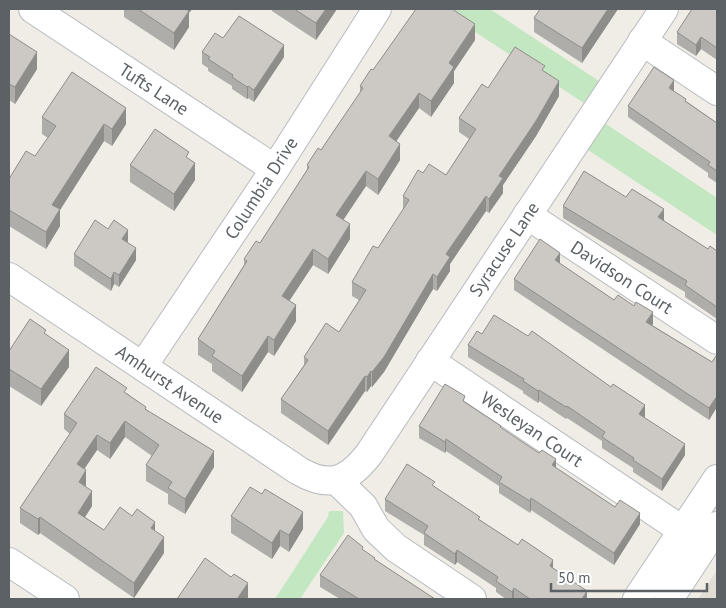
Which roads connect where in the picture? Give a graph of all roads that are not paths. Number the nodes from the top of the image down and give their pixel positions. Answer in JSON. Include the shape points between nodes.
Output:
{"nodes":[{"id":1,"x":33,"y":9,"type":"edge"},
{"id":2,"x":377,"y":9,"type":"edge"},
{"id":3,"x":664,"y":9,"type":"edge"},
{"id":4,"x":642,"y":42,"type":"junction"},
{"id":5,"x":717,"y":91,"type":"edge"},
{"id":6,"x":274,"y":168,"type":"junction"},
{"id":7,"x":527,"y":215,"type":"junction"},
{"id":8,"x":9,"y":277,"type":"edge"},
{"id":9,"x":717,"y":340,"type":"edge"},
{"id":10,"x":430,"y":361,"type":"junction"},
{"id":11,"x":143,"y":366,"type":"junction"},
{"id":12,"x":717,"y":478,"type":"edge"},
{"id":13,"x":336,"y":480,"type":"junction"},
{"id":14,"x":717,"y":526,"type":"edge"},
{"id":15,"x":682,"y":530,"type":"junction"},
{"id":16,"x":9,"y":562,"type":"edge"},
{"id":17,"x":65,"y":599,"type":"edge"},
{"id":18,"x":472,"y":599,"type":"edge"},
{"id":19,"x":637,"y":599,"type":"edge"},
{"id":20,"x":669,"y":599,"type":"edge"}],
"edges":[{"from":1,"to":6,"type":"street","name":"Tufts Lane"},
{"from":2,"to":6,"type":"street","name":"Columbia Drive"},
{"from":3,"to":4,"type":"street","name":"Syracuse Lane"},
{"from":4,"to":5,"type":"street"},
{"from":4,"to":7,"type":"street","name":"Syracuse Lane"},
{"from":6,"to":11,"type":"street","name":"Columbia Drive"},
{"from":7,"to":9,"type":"street","name":"Davidson Court"},
{"from":7,"to":10,"type":"street","name":"Syracuse Lane"},
{"from":8,"to":11,"type":"street","name":"Amhurst Avenue"},
{"from":10,"to":13,"type":"street","name":"Syracuse Lane","via":[[358,468]]},
{"from":10,"to":15,"type":"street","name":"Wesleyan Court"},
{"from":11,"to":13,"type":"street","name":"Amhurst Avenue","via":[[299,471],[311,478]]},
{"from":12,"to":15,"type":"street"},
{"from":13,"to":18,"type":"street","via":[[363,506],[376,529],[396,548]]},
{"from":14,"to":20,"type":"street"},
{"from":15,"to":19,"type":"street"},
{"from":16,"to":17,"type":"street"}]}
